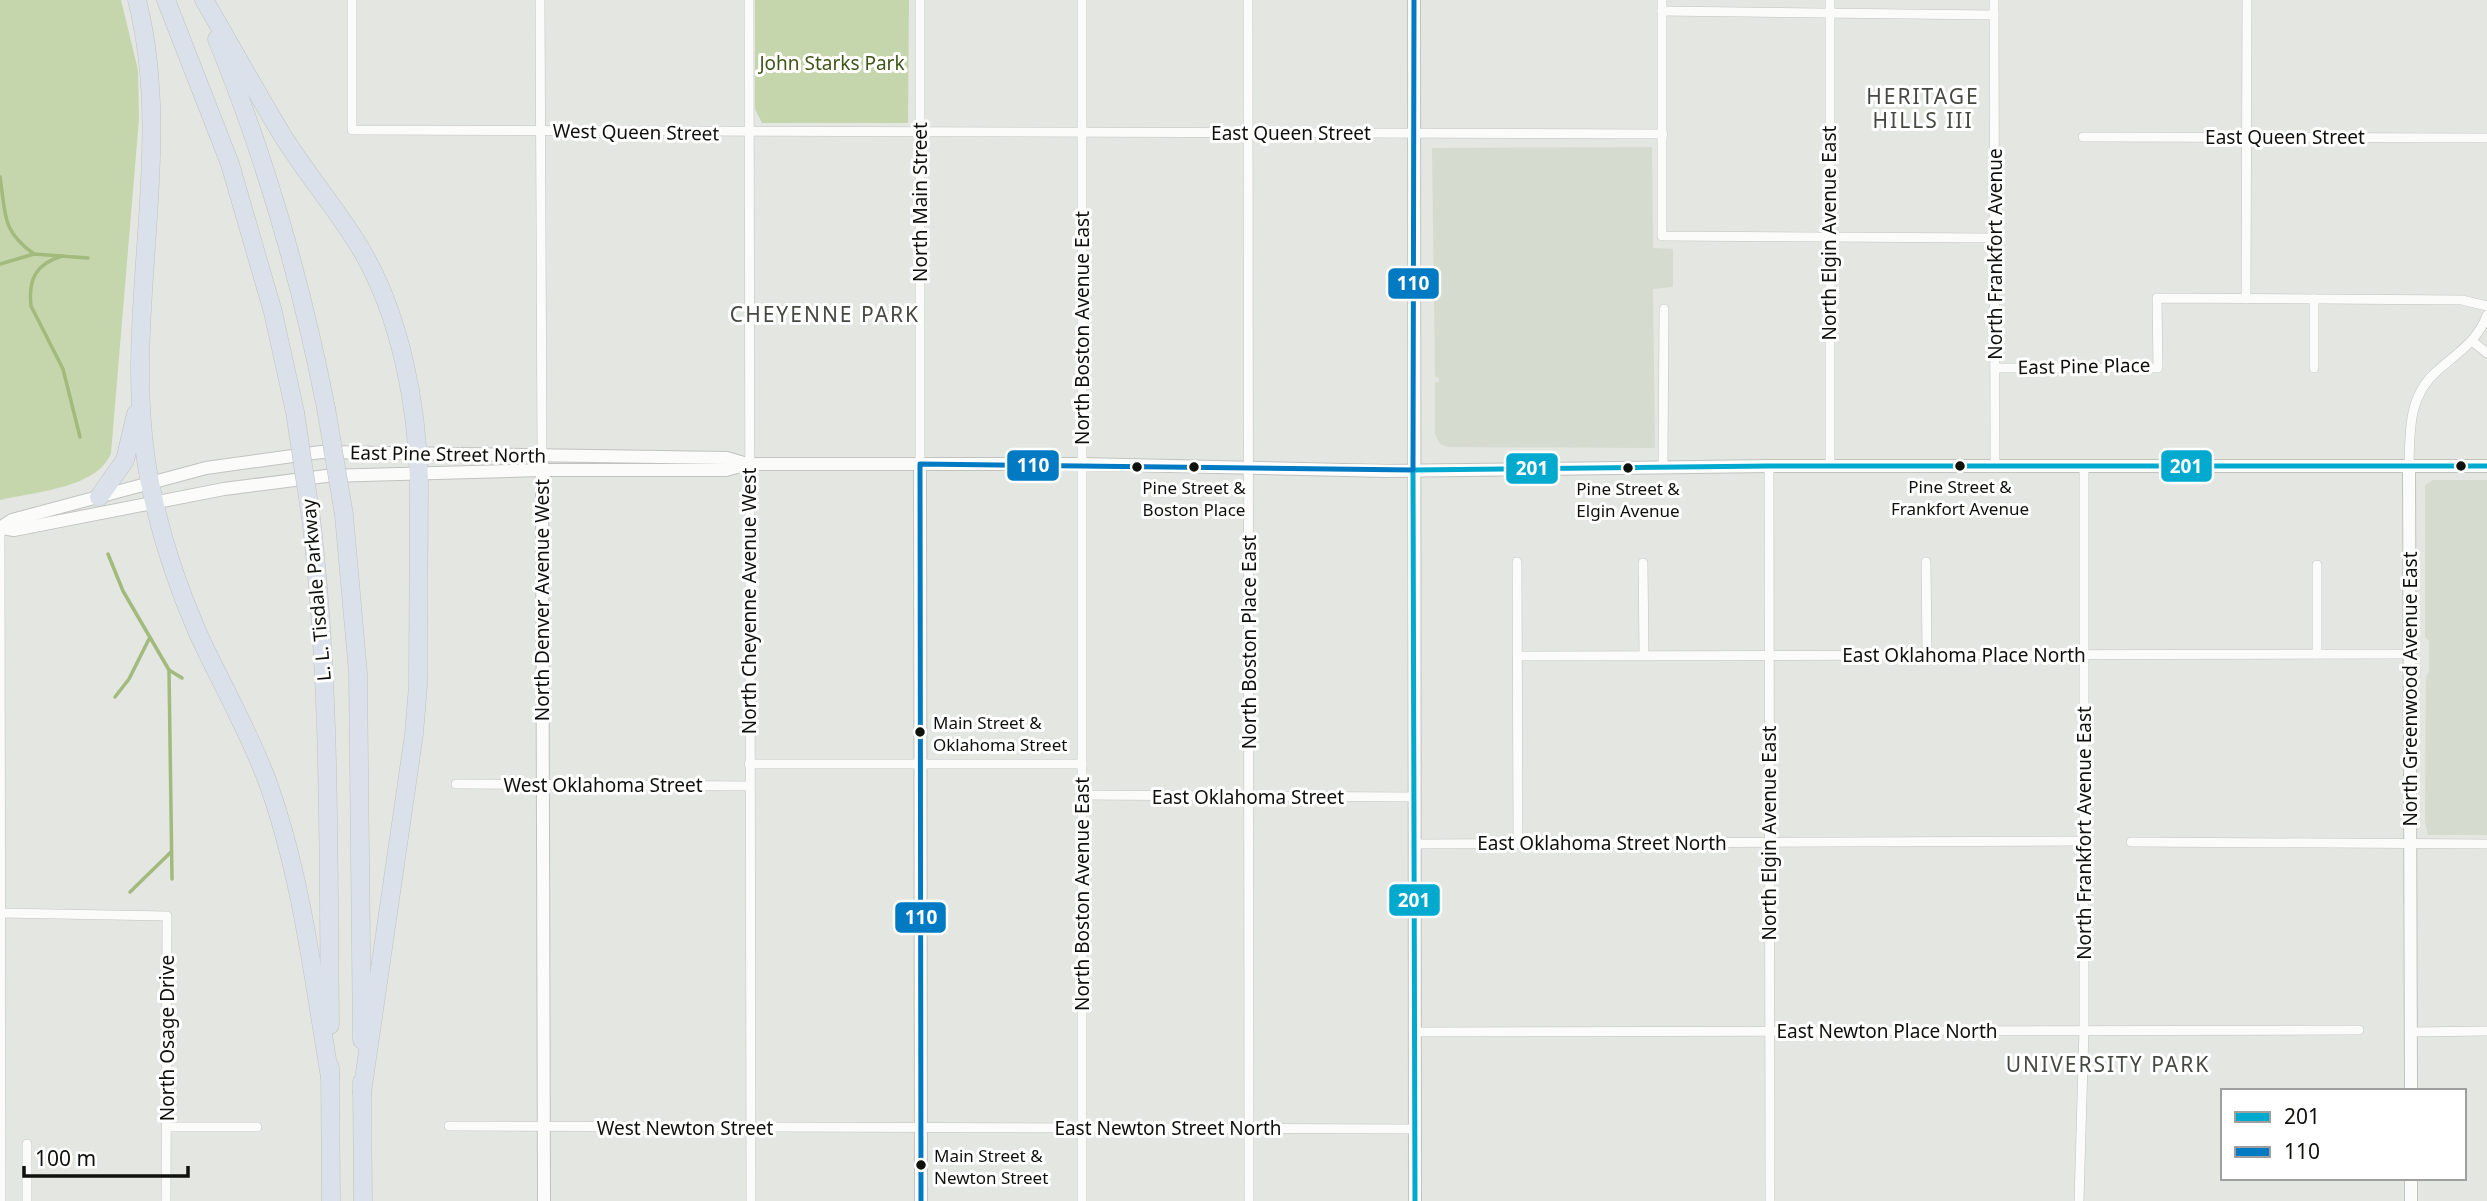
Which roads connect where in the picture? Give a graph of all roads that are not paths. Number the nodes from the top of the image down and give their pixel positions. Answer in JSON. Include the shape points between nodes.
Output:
{"nodes":[{"id":1,"x":137,"y":0,"type":"edge"},
{"id":2,"x":166,"y":0,"type":"edge"},
{"id":3,"x":203,"y":0,"type":"edge"},
{"id":4,"x":352,"y":0,"type":"edge"},
{"id":5,"x":540,"y":0,"type":"edge"},
{"id":6,"x":749,"y":0,"type":"edge"},
{"id":7,"x":920,"y":0,"type":"edge"},
{"id":8,"x":1082,"y":0,"type":"edge"},
{"id":9,"x":1248,"y":0,"type":"edge"},
{"id":10,"x":1414,"y":0,"type":"edge"},
{"id":11,"x":1662,"y":0,"type":"edge"},
{"id":12,"x":1830,"y":0,"type":"edge"},
{"id":13,"x":1994,"y":0,"type":"edge"},
{"id":14,"x":2247,"y":0,"type":"edge"},
{"id":15,"x":1662,"y":11,"type":"junction"},
{"id":16,"x":1830,"y":14,"type":"junction"},
{"id":17,"x":1994,"y":15,"type":"junction"},
{"id":18,"x":540,"y":131,"type":"junction"},
{"id":19,"x":919,"y":132,"type":"junction"},
{"id":20,"x":1082,"y":132,"type":"junction"},
{"id":21,"x":1248,"y":132,"type":"junction"},
{"id":22,"x":748,"y":133,"type":"junction"},
{"id":23,"x":1413,"y":133,"type":"junction"},
{"id":24,"x":1663,"y":134,"type":"junction"},
{"id":25,"x":2083,"y":137,"type":"dead end"},
{"id":26,"x":2246,"y":137,"type":"junction"},
{"id":27,"x":2487,"y":138,"type":"edge"},
{"id":28,"x":1829,"y":238,"type":"junction"},
{"id":29,"x":1994,"y":238,"type":"junction"},
{"id":30,"x":2246,"y":299,"type":"junction"},
{"id":31,"x":2314,"y":299,"type":"junction"},
{"id":32,"x":2487,"y":306,"type":"edge"},
{"id":33,"x":1664,"y":309,"type":"dead end"},
{"id":34,"x":2487,"y":315,"type":"edge"},
{"id":35,"x":2480,"y":332,"type":"junction"},
{"id":36,"x":2487,"y":340,"type":"edge"},
{"id":37,"x":2472,"y":341,"type":"junction"},
{"id":38,"x":2487,"y":353,"type":"edge"},
{"id":39,"x":1995,"y":368,"type":"junction"},
{"id":40,"x":2314,"y":368,"type":"dead end"},
{"id":41,"x":140,"y":394,"type":"junction"},
{"id":42,"x":417,"y":453,"type":"junction"},
{"id":43,"x":542,"y":456,"type":"junction"},
{"id":44,"x":748,"y":464,"type":"junction"},
{"id":45,"x":920,"y":464,"type":"junction"},
{"id":46,"x":1082,"y":464,"type":"junction"},
{"id":47,"x":1995,"y":465,"type":"junction"},
{"id":48,"x":1663,"y":466,"type":"junction"},
{"id":49,"x":1769,"y":466,"type":"junction"},
{"id":50,"x":1830,"y":466,"type":"junction"},
{"id":51,"x":2084,"y":466,"type":"junction"},
{"id":52,"x":2409,"y":466,"type":"junction"},
{"id":53,"x":2487,"y":466,"type":"edge"},
{"id":54,"x":1248,"y":469,"type":"junction"},
{"id":55,"x":542,"y":470,"type":"junction"},
{"id":56,"x":1413,"y":470,"type":"junction"},
{"id":57,"x":419,"y":474,"type":"junction"},
{"id":58,"x":150,"y":483,"type":"junction"},
{"id":59,"x":99,"y":497,"type":"junction"},
{"id":60,"x":155,"y":503,"type":"junction"},
{"id":61,"x":0,"y":528,"type":"edge"},
{"id":62,"x":1517,"y":562,"type":"dead end"},
{"id":63,"x":1926,"y":562,"type":"dead end"},
{"id":64,"x":1643,"y":564,"type":"dead end"},
{"id":65,"x":2317,"y":565,"type":"dead end"},
{"id":66,"x":2084,"y":654,"type":"junction"},
{"id":67,"x":2317,"y":654,"type":"junction"},
{"id":68,"x":2410,"y":654,"type":"junction"},
{"id":69,"x":1644,"y":655,"type":"junction"},
{"id":70,"x":1769,"y":655,"type":"junction"},
{"id":71,"x":1927,"y":655,"type":"junction"},
{"id":72,"x":1518,"y":656,"type":"junction"},
{"id":73,"x":921,"y":763,"type":"junction"},
{"id":74,"x":749,"y":764,"type":"junction"},
{"id":75,"x":1082,"y":764,"type":"junction"},
{"id":76,"x":456,"y":785,"type":"dead end"},
{"id":77,"x":542,"y":785,"type":"junction"},
{"id":78,"x":749,"y":786,"type":"junction"},
{"id":79,"x":1082,"y":795,"type":"junction"},
{"id":80,"x":1249,"y":796,"type":"junction"},
{"id":81,"x":1415,"y":797,"type":"junction"},
{"id":82,"x":2084,"y":841,"type":"junction"},
{"id":83,"x":1768,"y":842,"type":"junction"},
{"id":84,"x":2132,"y":842,"type":"dead end"},
{"id":85,"x":1415,"y":844,"type":"junction"},
{"id":86,"x":1518,"y":844,"type":"junction"},
{"id":87,"x":2410,"y":844,"type":"junction"},
{"id":88,"x":2487,"y":844,"type":"edge"},
{"id":89,"x":1,"y":913,"type":"edge"},
{"id":90,"x":2084,"y":1029,"type":"junction"},
{"id":91,"x":2360,"y":1030,"type":"dead end"},
{"id":92,"x":2487,"y":1031,"type":"edge"},
{"id":93,"x":1415,"y":1032,"type":"junction"},
{"id":94,"x":1769,"y":1032,"type":"junction"},
{"id":95,"x":2411,"y":1032,"type":"junction"},
{"id":96,"x":330,"y":1077,"type":"junction"},
{"id":97,"x":2411,"y":1089,"type":"edge"},
{"id":98,"x":362,"y":1093,"type":"junction"},
{"id":99,"x":449,"y":1126,"type":"dead end"},
{"id":100,"x":167,"y":1127,"type":"junction"},
{"id":101,"x":257,"y":1127,"type":"dead end"},
{"id":102,"x":751,"y":1127,"type":"junction"},
{"id":103,"x":544,"y":1128,"type":"junction"},
{"id":104,"x":920,"y":1128,"type":"junction"},
{"id":105,"x":1082,"y":1128,"type":"junction"},
{"id":106,"x":1248,"y":1128,"type":"junction"},
{"id":107,"x":1415,"y":1129,"type":"junction"},
{"id":108,"x":27,"y":1144,"type":"dead end"},
{"id":109,"x":2411,"y":1180,"type":"edge"},
{"id":110,"x":1,"y":1201,"type":"edge"},
{"id":111,"x":27,"y":1201,"type":"edge"},
{"id":112,"x":166,"y":1201,"type":"edge"},
{"id":113,"x":331,"y":1201,"type":"edge"},
{"id":114,"x":363,"y":1201,"type":"edge"},
{"id":115,"x":544,"y":1201,"type":"edge"},
{"id":116,"x":751,"y":1201,"type":"edge"},
{"id":117,"x":920,"y":1201,"type":"edge"},
{"id":118,"x":1082,"y":1201,"type":"edge"},
{"id":119,"x":1249,"y":1201,"type":"edge"},
{"id":120,"x":1415,"y":1201,"type":"edge"},
{"id":121,"x":1770,"y":1201,"type":"edge"},
{"id":122,"x":2080,"y":1201,"type":"edge"},
{"id":123,"x":2411,"y":1201,"type":"edge"}],
"edges":[{"from":1,"to":41,"type":"highway","via":[[153,108]]},
{"from":2,"to":96,"type":"highway","name":"L. L. Tisdale Parkway","bridge":true,"via":[[230,164],[273,312],[312,518],[327,722]]},
{"from":3,"to":42,"type":"highway","via":[[281,133],[377,279],[396,329]]},
{"from":3,"to":98,"type":"highway","name":"L. L. Tisdale Parkway","bridge":true,"via":[[274,197],[303,301],[344,515],[358,684]]},
{"from":4,"to":18,"type":"street","name":"West Queen Street","via":[[352,130]]},
{"from":5,"to":18,"type":"street","name":"North Denver Avenue West"},
{"from":6,"to":22,"type":"street","name":"North Cheyenne Avenue West"},
{"from":7,"to":19,"type":"street","name":"North Main Street"},
{"from":8,"to":20,"type":"street","name":"North Boston Avenue East"},
{"from":9,"to":21,"type":"street","name":"North Boston Place East"},
{"from":10,"to":23,"type":"street"},
{"from":11,"to":15,"type":"street"},
{"from":12,"to":16,"type":"street","name":"North Elgin Avenue East"},
{"from":13,"to":17,"type":"street","name":"North Frankfort Avenue"},
{"from":14,"to":26,"type":"street"},
{"from":15,"to":16,"type":"street"},
{"from":15,"to":24,"type":"street"},
{"from":16,"to":17,"type":"street"},
{"from":16,"to":28,"type":"street","name":"North Elgin Avenue East"},
{"from":17,"to":29,"type":"street","name":"North Frankfort Avenue"},
{"from":18,"to":22,"type":"street","name":"West Queen Street"},
{"from":18,"to":43,"type":"street","name":"North Denver Avenue West"},
{"from":19,"to":20,"type":"street","name":"East Queen Street"},
{"from":19,"to":22,"type":"street","name":"West Queen Street"},
{"from":19,"to":45,"type":"street","name":"North Main Street"},
{"from":20,"to":21,"type":"street","name":"East Queen Street"},
{"from":20,"to":46,"type":"street","name":"North Boston Avenue East"},
{"from":21,"to":23,"type":"street","name":"East Queen Street"},
{"from":21,"to":54,"type":"street","name":"North Boston Place East"},
{"from":22,"to":44,"type":"street","name":"North Cheyenne Avenue West"},
{"from":23,"to":24,"type":"street","name":"East Queen Street"},
{"from":23,"to":56,"type":"street"},
{"from":24,"to":28,"type":"street","via":[[1662,236]]},
{"from":25,"to":26,"type":"street","name":"East Queen Street"},
{"from":26,"to":27,"type":"street","name":"East Queen Street"},
{"from":26,"to":30,"type":"street"},
{"from":28,"to":29,"type":"street"},
{"from":28,"to":50,"type":"street","name":"North Elgin Avenue East"},
{"from":29,"to":39,"type":"street","name":"North Frankfort Avenue"},
{"from":30,"to":31,"type":"street","name":"East Pine Place"},
{"from":30,"to":39,"type":"street","name":"East Pine Place","via":[[2157,298],[2158,368]]},
{"from":31,"to":32,"type":"street","name":"East Pine Place","via":[[2462,300]]},
{"from":31,"to":40,"type":"street"},
{"from":33,"to":48,"type":"street"},
{"from":34,"to":35,"type":"street","name":"North Greenwood Avenue East"},
{"from":35,"to":36,"type":"street"},
{"from":35,"to":37,"type":"street","name":"North Greenwood Avenue East"},
{"from":37,"to":38,"type":"street"},
{"from":37,"to":52,"type":"street","name":"North Greenwood Avenue East","via":[[2420,392],[2410,422]]},
{"from":39,"to":47,"type":"street","name":"North Frankfort Avenue"},
{"from":41,"to":58,"type":"highway"},
{"from":41,"to":59,"type":"highway","via":[[130,450]]},
{"from":42,"to":43,"type":"street","name":"East Pine Street North"},
{"from":42,"to":57,"type":"highway"},
{"from":42,"to":58,"type":"street","name":"East Pine Street North","via":[[308,454],[226,464]]},
{"from":43,"to":44,"type":"street","name":"East Pine Street North","via":[[727,458]]},
{"from":43,"to":55,"type":"street","name":"North Denver Avenue West"},
{"from":44,"to":45,"type":"street","name":"East Pine Street North"},
{"from":44,"to":55,"type":"street","name":"East Pine Street North","via":[[726,470]]},
{"from":44,"to":74,"type":"street","name":"North Cheyenne Avenue West"},
{"from":45,"to":46,"type":"street","name":"East Pine Street North"},
{"from":45,"to":73,"type":"street","name":"North Main Street"},
{"from":46,"to":54,"type":"street","name":"East Pine Street North"},
{"from":46,"to":75,"type":"street","name":"North Boston Avenue East"},
{"from":47,"to":50,"type":"street","name":"East Pine Street North"},
{"from":47,"to":51,"type":"street","name":"East Pine Street North"},
{"from":48,"to":49,"type":"street","name":"East Pine Street North"},
{"from":48,"to":56,"type":"street","name":"East Pine Street North"},
{"from":49,"to":50,"type":"street","name":"East Pine Street North"},
{"from":49,"to":70,"type":"street","name":"North Elgin Avenue East"},
{"from":51,"to":52,"type":"street","name":"East Pine Street North"},
{"from":51,"to":66,"type":"street","name":"North Frankfort Avenue East"},
{"from":52,"to":53,"type":"street","name":"East Pine Street North"},
{"from":52,"to":68,"type":"street","name":"North Greenwood Avenue East"},
{"from":54,"to":56,"type":"street","name":"East Pine Street North"},
{"from":54,"to":80,"type":"street","name":"North Boston Place East"},
{"from":55,"to":57,"type":"street","name":"East Pine Street North"},
{"from":55,"to":77,"type":"street","name":"North Denver Avenue West"},
{"from":56,"to":81,"type":"street"},
{"from":57,"to":60,"type":"street","name":"East Pine Street North","via":[[287,480]]},
{"from":57,"to":98,"type":"highway","via":[[417,708]]},
{"from":58,"to":59,"type":"street","name":"East Pine Street North"},
{"from":58,"to":60,"type":"highway"},
{"from":59,"to":61,"type":"street","name":"East Pine Street North","via":[[12,520]]},
{"from":60,"to":61,"type":"street","name":"East Pine Street North","via":[[14,530]]},
{"from":60,"to":96,"type":"highway","via":[[182,596],[248,737],[280,819],[300,894]]},
{"from":61,"to":89,"type":"street"},
{"from":62,"to":72,"type":"street"},
{"from":63,"to":71,"type":"street"},
{"from":64,"to":69,"type":"street"},
{"from":65,"to":67,"type":"street"},
{"from":66,"to":67,"type":"street","name":"East Oklahoma Place North"},
{"from":66,"to":71,"type":"street","name":"East Oklahoma Place North"},
{"from":66,"to":82,"type":"street","name":"North Frankfort Avenue East"},
{"from":67,"to":68,"type":"street","name":"East Oklahoma Place North"},
{"from":68,"to":87,"type":"street","name":"North Greenwood Avenue East"},
{"from":69,"to":70,"type":"street","name":"East Oklahoma Place North"},
{"from":69,"to":72,"type":"street","name":"East Oklahoma Place North"},
{"from":70,"to":71,"type":"street","name":"East Oklahoma Place North"},
{"from":70,"to":83,"type":"street","name":"North Elgin Avenue East"},
{"from":72,"to":86,"type":"street"},
{"from":73,"to":74,"type":"street"},
{"from":73,"to":75,"type":"street"},
{"from":73,"to":104,"type":"street","name":"North Main Street"},
{"from":74,"to":78,"type":"street","name":"North Cheyenne Avenue West"},
{"from":75,"to":79,"type":"street","name":"North Boston Avenue East"},
{"from":76,"to":77,"type":"street","name":"West Oklahoma Street"},
{"from":77,"to":78,"type":"street","name":"West Oklahoma Street"},
{"from":77,"to":103,"type":"street","name":"North Denver Avenue West"},
{"from":78,"to":102,"type":"street","name":"North Cheyenne Avenue West"},
{"from":79,"to":80,"type":"street","name":"East Oklahoma Street"},
{"from":79,"to":105,"type":"street","name":"North Boston Avenue East"},
{"from":80,"to":81,"type":"street","name":"East Oklahoma Street"},
{"from":80,"to":106,"type":"street","name":"North Boston Place East"},
{"from":81,"to":85,"type":"street"},
{"from":82,"to":83,"type":"street","name":"East Oklahoma Street North"},
{"from":82,"to":90,"type":"street","name":"North Frankfort Avenue East"},
{"from":83,"to":86,"type":"street","name":"East Oklahoma Street North"},
{"from":83,"to":94,"type":"street","name":"North Elgin Avenue East"},
{"from":84,"to":87,"type":"street"},
{"from":85,"to":86,"type":"street","name":"East Oklahoma Street North"},
{"from":85,"to":93,"type":"street"},
{"from":87,"to":88,"type":"street"},
{"from":87,"to":95,"type":"street","name":"North Greenwood Avenue East"},
{"from":89,"to":100,"type":"street","name":"North Osage Drive","via":[[167,916]]},
{"from":89,"to":110,"type":"street"},
{"from":90,"to":91,"type":"street","name":"East Newton Place North"},
{"from":90,"to":94,"type":"street","name":"East Newton Place North"},
{"from":90,"to":122,"type":"street","name":"North Frankfort Avenue East"},
{"from":92,"to":95,"type":"street"},
{"from":93,"to":94,"type":"street","name":"East Newton Place North"},
{"from":93,"to":107,"type":"street"},
{"from":94,"to":121,"type":"street","name":"North Elgin Avenue East"},
{"from":95,"to":97,"type":"street","name":"North Greenwood Avenue East"},
{"from":96,"to":113,"type":"highway","name":"L. L. Tisdale Parkway"},
{"from":98,"to":114,"type":"highway","name":"L. L. Tisdale Parkway"},
{"from":99,"to":103,"type":"street","name":"West Newton Street"},
{"from":100,"to":101,"type":"street"},
{"from":100,"to":112,"type":"street","name":"North Osage Drive"},
{"from":102,"to":103,"type":"street","name":"West Newton Street"},
{"from":102,"to":104,"type":"street","name":"West Newton Street"},
{"from":102,"to":116,"type":"street","name":"North Cheyenne Avenue West"},
{"from":103,"to":115,"type":"street","name":"North Denver Avenue West"},
{"from":104,"to":105,"type":"street","name":"East Newton Street North"},
{"from":104,"to":117,"type":"street","name":"North Main Street"},
{"from":105,"to":106,"type":"street","name":"East Newton Street North"},
{"from":105,"to":118,"type":"street","name":"North Boston Avenue East"},
{"from":106,"to":107,"type":"street","name":"East Newton Street North"},
{"from":106,"to":119,"type":"street","name":"North Boston Place East"},
{"from":107,"to":120,"type":"street"},
{"from":108,"to":111,"type":"street"},
{"from":109,"to":123,"type":"street"}]}
